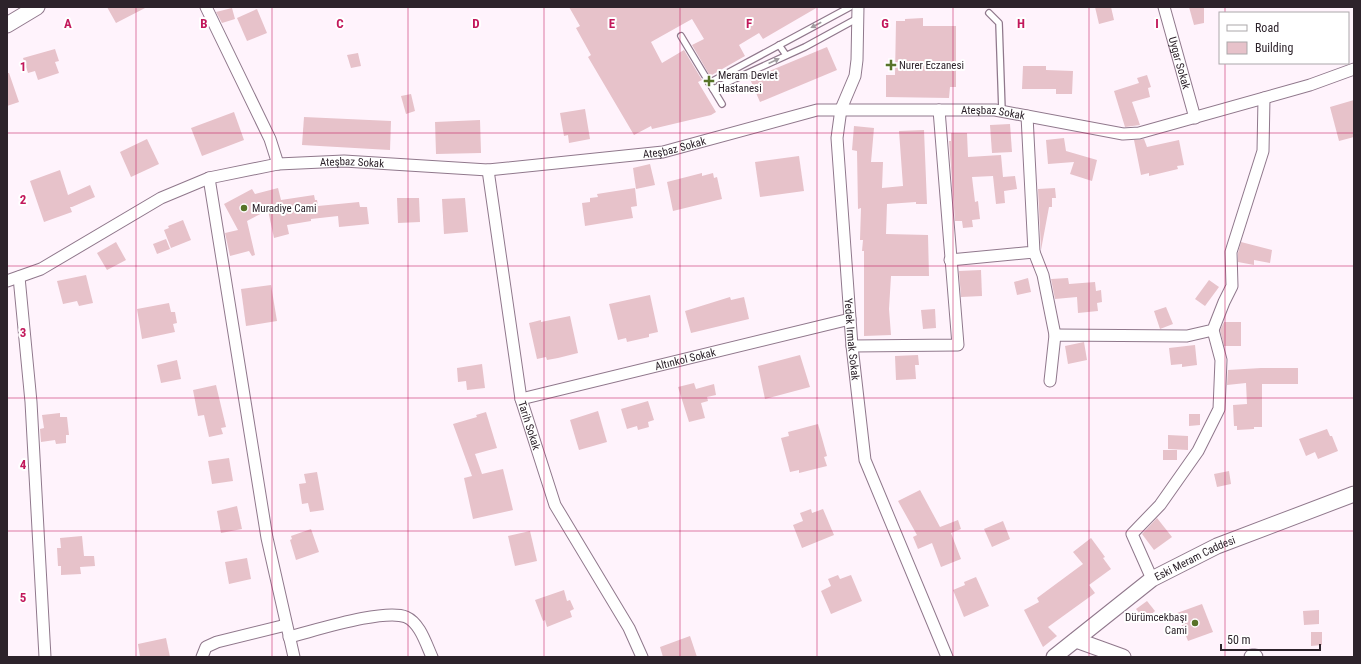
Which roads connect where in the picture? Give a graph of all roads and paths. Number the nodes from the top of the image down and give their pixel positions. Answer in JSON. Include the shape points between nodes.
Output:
{"nodes":[{"id":1,"x":37,"y":7,"type":"edge"},
{"id":2,"x":206,"y":7,"type":"edge"},
{"id":3,"x":850,"y":7,"type":"edge"},
{"id":4,"x":1164,"y":7,"type":"edge"},
{"id":5,"x":859,"y":12,"type":"edge"},
{"id":6,"x":989,"y":13,"type":"dead end"},
{"id":7,"x":7,"y":25,"type":"edge"},
{"id":8,"x":681,"y":36,"type":"dead end"},
{"id":9,"x":779,"y":45,"type":"junction"},
{"id":10,"x":786,"y":56,"type":"junction"},
{"id":11,"x":1354,"y":69,"type":"edge"},
{"id":12,"x":709,"y":83,"type":"junction"},
{"id":13,"x":713,"y":89,"type":"junction"},
{"id":14,"x":1264,"y":98,"type":"junction"},
{"id":15,"x":722,"y":104,"type":"dead end"},
{"id":16,"x":841,"y":110,"type":"junction"},
{"id":17,"x":939,"y":110,"type":"junction"},
{"id":18,"x":1002,"y":111,"type":"junction"},
{"id":19,"x":1026,"y":116,"type":"junction"},
{"id":20,"x":1195,"y":118,"type":"junction"},
{"id":21,"x":278,"y":164,"type":"junction"},
{"id":22,"x":488,"y":170,"type":"junction"},
{"id":23,"x":209,"y":178,"type":"junction"},
{"id":24,"x":1034,"y":252,"type":"junction"},
{"id":25,"x":950,"y":260,"type":"junction"},
{"id":26,"x":19,"y":277,"type":"junction"},
{"id":27,"x":7,"y":281,"type":"edge"},
{"id":28,"x":850,"y":319,"type":"junction"},
{"id":29,"x":1213,"y":330,"type":"junction"},
{"id":30,"x":1055,"y":335,"type":"junction"},
{"id":31,"x":852,"y":346,"type":"junction"},
{"id":32,"x":1050,"y":381,"type":"dead end"},
{"id":33,"x":521,"y":399,"type":"junction"},
{"id":34,"x":1354,"y":494,"type":"edge"},
{"id":35,"x":1152,"y":579,"type":"junction"},
{"id":36,"x":286,"y":625,"type":"junction"},
{"id":37,"x":289,"y":637,"type":"junction"},
{"id":38,"x":1076,"y":640,"type":"junction"},
{"id":39,"x":45,"y":657,"type":"edge"},
{"id":40,"x":202,"y":657,"type":"edge"},
{"id":41,"x":294,"y":657,"type":"edge"},
{"id":42,"x":432,"y":657,"type":"edge"},
{"id":43,"x":642,"y":657,"type":"edge"},
{"id":44,"x":947,"y":657,"type":"edge"},
{"id":45,"x":1054,"y":657,"type":"edge"},
{"id":46,"x":1123,"y":657,"type":"edge"},
{"id":47,"x":1252,"y":657,"type":"edge"},
{"id":48,"x":1255,"y":657,"type":"edge"}],
"edges":[{"from":1,"to":7,"type":"street"},
{"from":2,"to":21,"type":"street","via":[[270,139]]},
{"from":3,"to":9,"type":"lane","one_way":true},
{"from":4,"to":20,"type":"street","name":"Uygar Sokak"},
{"from":5,"to":10,"type":"lane"},
{"from":5,"to":16,"type":"street","name":"Yedek Irmak Sokak","via":[[858,53],[854,76]]},
{"from":6,"to":18,"type":"lane","via":[[999,22]]},
{"from":8,"to":12,"type":"lane"},
{"from":9,"to":10,"type":"lane"},
{"from":9,"to":12,"type":"lane"},
{"from":13,"to":10,"type":"lane","one_way":true},
{"from":11,"to":14,"type":"street","name":"Ateşbaz Sokak"},
{"from":12,"to":13,"type":"lane"},
{"from":13,"to":15,"type":"lane"},
{"from":14,"to":20,"type":"street","name":"Ateşbaz Sokak"},
{"from":14,"to":29,"type":"street","via":[[1263,151],[1231,252],[1232,286]]},
{"from":16,"to":17,"type":"street","name":"Ateşbaz Sokak"},
{"from":16,"to":22,"type":"street","name":"Ateşbaz Sokak","via":[[817,110],[663,152]]},
{"from":16,"to":28,"type":"street","name":"Yedek Irmak Sokak","via":[[837,138]]},
{"from":17,"to":18,"type":"street","name":"Ateşbaz Sokak"},
{"from":17,"to":25,"type":"street"},
{"from":18,"to":19,"type":"street","name":"Ateşbaz Sokak"},
{"from":19,"to":20,"type":"street","name":"Ateşbaz Sokak","via":[[1123,134],[1139,133]]},
{"from":19,"to":24,"type":"street"},
{"from":21,"to":22,"type":"street","name":"Ateşbaz Sokak","via":[[344,161]]},
{"from":21,"to":23,"type":"street","name":"Ateşbaz Sokak"},
{"from":22,"to":33,"type":"street","name":"Tarih Sokak"},
{"from":23,"to":26,"type":"street","name":"Ateşbaz Sokak","via":[[161,198],[41,269]]},
{"from":23,"to":36,"type":"street","via":[[267,538]]},
{"from":24,"to":25,"type":"street"},
{"from":24,"to":30,"type":"street","via":[[1043,275]]},
{"from":25,"to":31,"type":"street","via":[[958,345]]},
{"from":26,"to":27,"type":"street","name":"Ateşbaz Sokak"},
{"from":26,"to":39,"type":"street","via":[[31,402]]},
{"from":28,"to":31,"type":"street","name":"Yedek Irmak Sokak"},
{"from":28,"to":33,"type":"street","name":"Altınkol Sokak"},
{"from":29,"to":30,"type":"street","via":[[1187,336]]},
{"from":29,"to":35,"type":"street","via":[[1221,360],[1219,409],[1198,450],[1164,499],[1132,534]]},
{"from":30,"to":32,"type":"street"},
{"from":31,"to":44,"type":"street","name":"Yedek Irmak Sokak","via":[[865,460]]},
{"from":33,"to":43,"type":"street","name":"Tarih Sokak","via":[[554,505],[628,628]]},
{"from":34,"to":35,"type":"street","name":"Eski Meram Caddesi","via":[[1217,546]]},
{"from":35,"to":38,"type":"street","name":"Eski Meram Caddesi"},
{"from":36,"to":37,"type":"street"},
{"from":36,"to":40,"type":"street","via":[[217,642],[206,647]]},
{"from":37,"to":41,"type":"street"},
{"from":37,"to":42,"type":"street","via":[[376,615],[406,617],[418,626]]},
{"from":38,"to":45,"type":"street","name":"Eski Meram Caddesi"},
{"from":38,"to":46,"type":"street"},
{"from":47,"to":48,"type":"street"}]}
